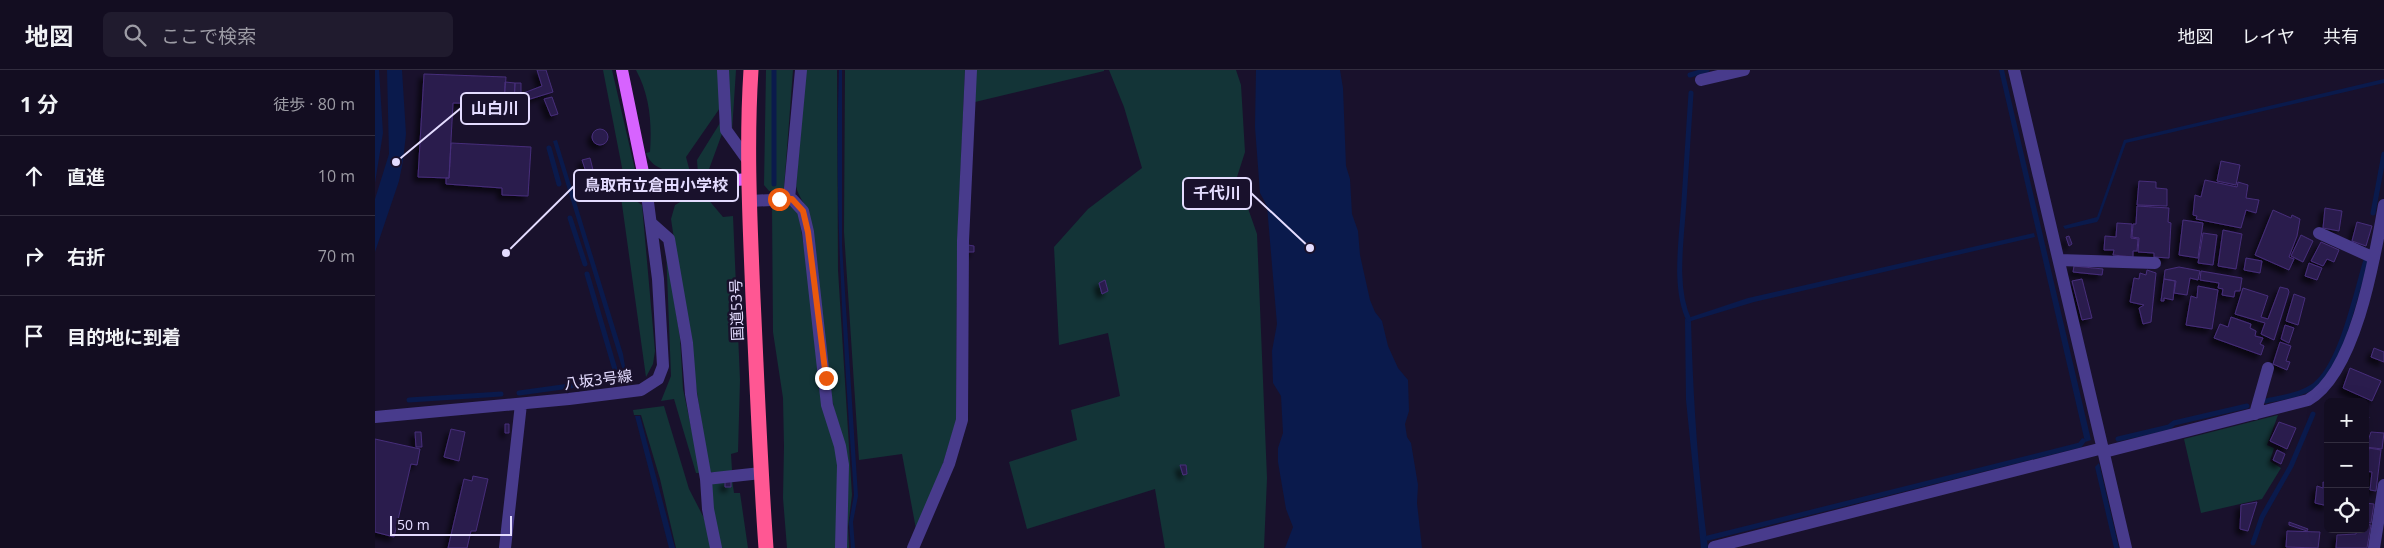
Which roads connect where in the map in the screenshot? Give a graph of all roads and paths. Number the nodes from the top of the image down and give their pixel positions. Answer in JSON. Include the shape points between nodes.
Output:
{"nodes":[{"id":1,"x":622,"y":70,"type":"edge"},
{"id":2,"x":723,"y":70,"type":"edge"},
{"id":3,"x":751,"y":70,"type":"edge"},
{"id":4,"x":801,"y":70,"type":"edge"},
{"id":5,"x":971,"y":70,"type":"edge"},
{"id":6,"x":1744,"y":70,"type":"edge"},
{"id":7,"x":2013,"y":70,"type":"edge"},
{"id":8,"x":1701,"y":80,"type":"dead end"},
{"id":9,"x":749,"y":162,"type":"junction"},
{"id":10,"x":749,"y":179,"type":"junction"},
{"id":11,"x":646,"y":187,"type":"junction"},
{"id":12,"x":789,"y":199,"type":"junction"},
{"id":13,"x":749,"y":201,"type":"junction"},
{"id":14,"x":2384,"y":204,"type":"edge"},
{"id":15,"x":651,"y":223,"type":"junction"},
{"id":16,"x":2319,"y":233,"type":"dead end"},
{"id":17,"x":2378,"y":257,"type":"edge"},
{"id":18,"x":2059,"y":260,"type":"junction"},
{"id":19,"x":2155,"y":263,"type":"dead end"},
{"id":20,"x":2268,"y":368,"type":"dead end"},
{"id":21,"x":521,"y":404,"type":"junction"},
{"id":22,"x":2255,"y":414,"type":"junction"},
{"id":23,"x":375,"y":417,"type":"edge"},
{"id":24,"x":2104,"y":450,"type":"junction"},
{"id":25,"x":761,"y":473,"type":"junction"},
{"id":26,"x":706,"y":479,"type":"junction"},
{"id":27,"x":2384,"y":484,"type":"edge"},
{"id":28,"x":1714,"y":547,"type":"edge"},
{"id":29,"x":505,"y":548,"type":"edge"},
{"id":30,"x":716,"y":548,"type":"edge"},
{"id":31,"x":766,"y":548,"type":"edge"},
{"id":32,"x":841,"y":548,"type":"edge"},
{"id":33,"x":913,"y":548,"type":"edge"},
{"id":34,"x":2127,"y":548,"type":"edge"},
{"id":35,"x":2374,"y":548,"type":"edge"}],
"edges":[{"from":1,"to":11,"type":"main road"},
{"from":2,"to":9,"type":"street","via":[[727,130]]},
{"from":3,"to":9,"type":"highway","name":"国道53号","via":[[747,126]]},
{"from":4,"to":12,"type":"street"},
{"from":5,"to":33,"type":"street","via":[[963,241],[962,420],[949,464]]},
{"from":6,"to":8,"type":"street"},
{"from":7,"to":18,"type":"street"},
{"from":9,"to":10,"type":"highway","name":"国道53号"},
{"from":10,"to":11,"type":"main road"},
{"from":10,"to":13,"type":"highway","name":"国道53号"},
{"from":11,"to":15,"type":"street","name":"八坂3号線"},
{"from":12,"to":13,"type":"street"},
{"from":12,"to":32,"type":"street","via":[[798,204],[805,220],[827,405],[841,446],[844,498]]},
{"from":13,"to":25,"type":"highway","name":"国道53号"},
{"from":14,"to":17,"type":"street"},
{"from":15,"to":21,"type":"street","name":"八坂3号線","via":[[663,366],[658,379],[641,390]]},
{"from":15,"to":26,"type":"street","via":[[669,239]]},
{"from":16,"to":17,"type":"street"},
{"from":17,"to":22,"type":"street","via":[[2344,356],[2320,393],[2308,400]]},
{"from":18,"to":19,"type":"street"},
{"from":18,"to":24,"type":"street"},
{"from":20,"to":22,"type":"street"},
{"from":21,"to":23,"type":"street","name":"八坂3号線"},
{"from":21,"to":29,"type":"street"},
{"from":22,"to":24,"type":"street"},
{"from":24,"to":28,"type":"street"},
{"from":24,"to":34,"type":"street"},
{"from":25,"to":26,"type":"street"},
{"from":25,"to":31,"type":"highway","name":"国道53号"},
{"from":26,"to":30,"type":"street"},
{"from":27,"to":35,"type":"street"}]}
